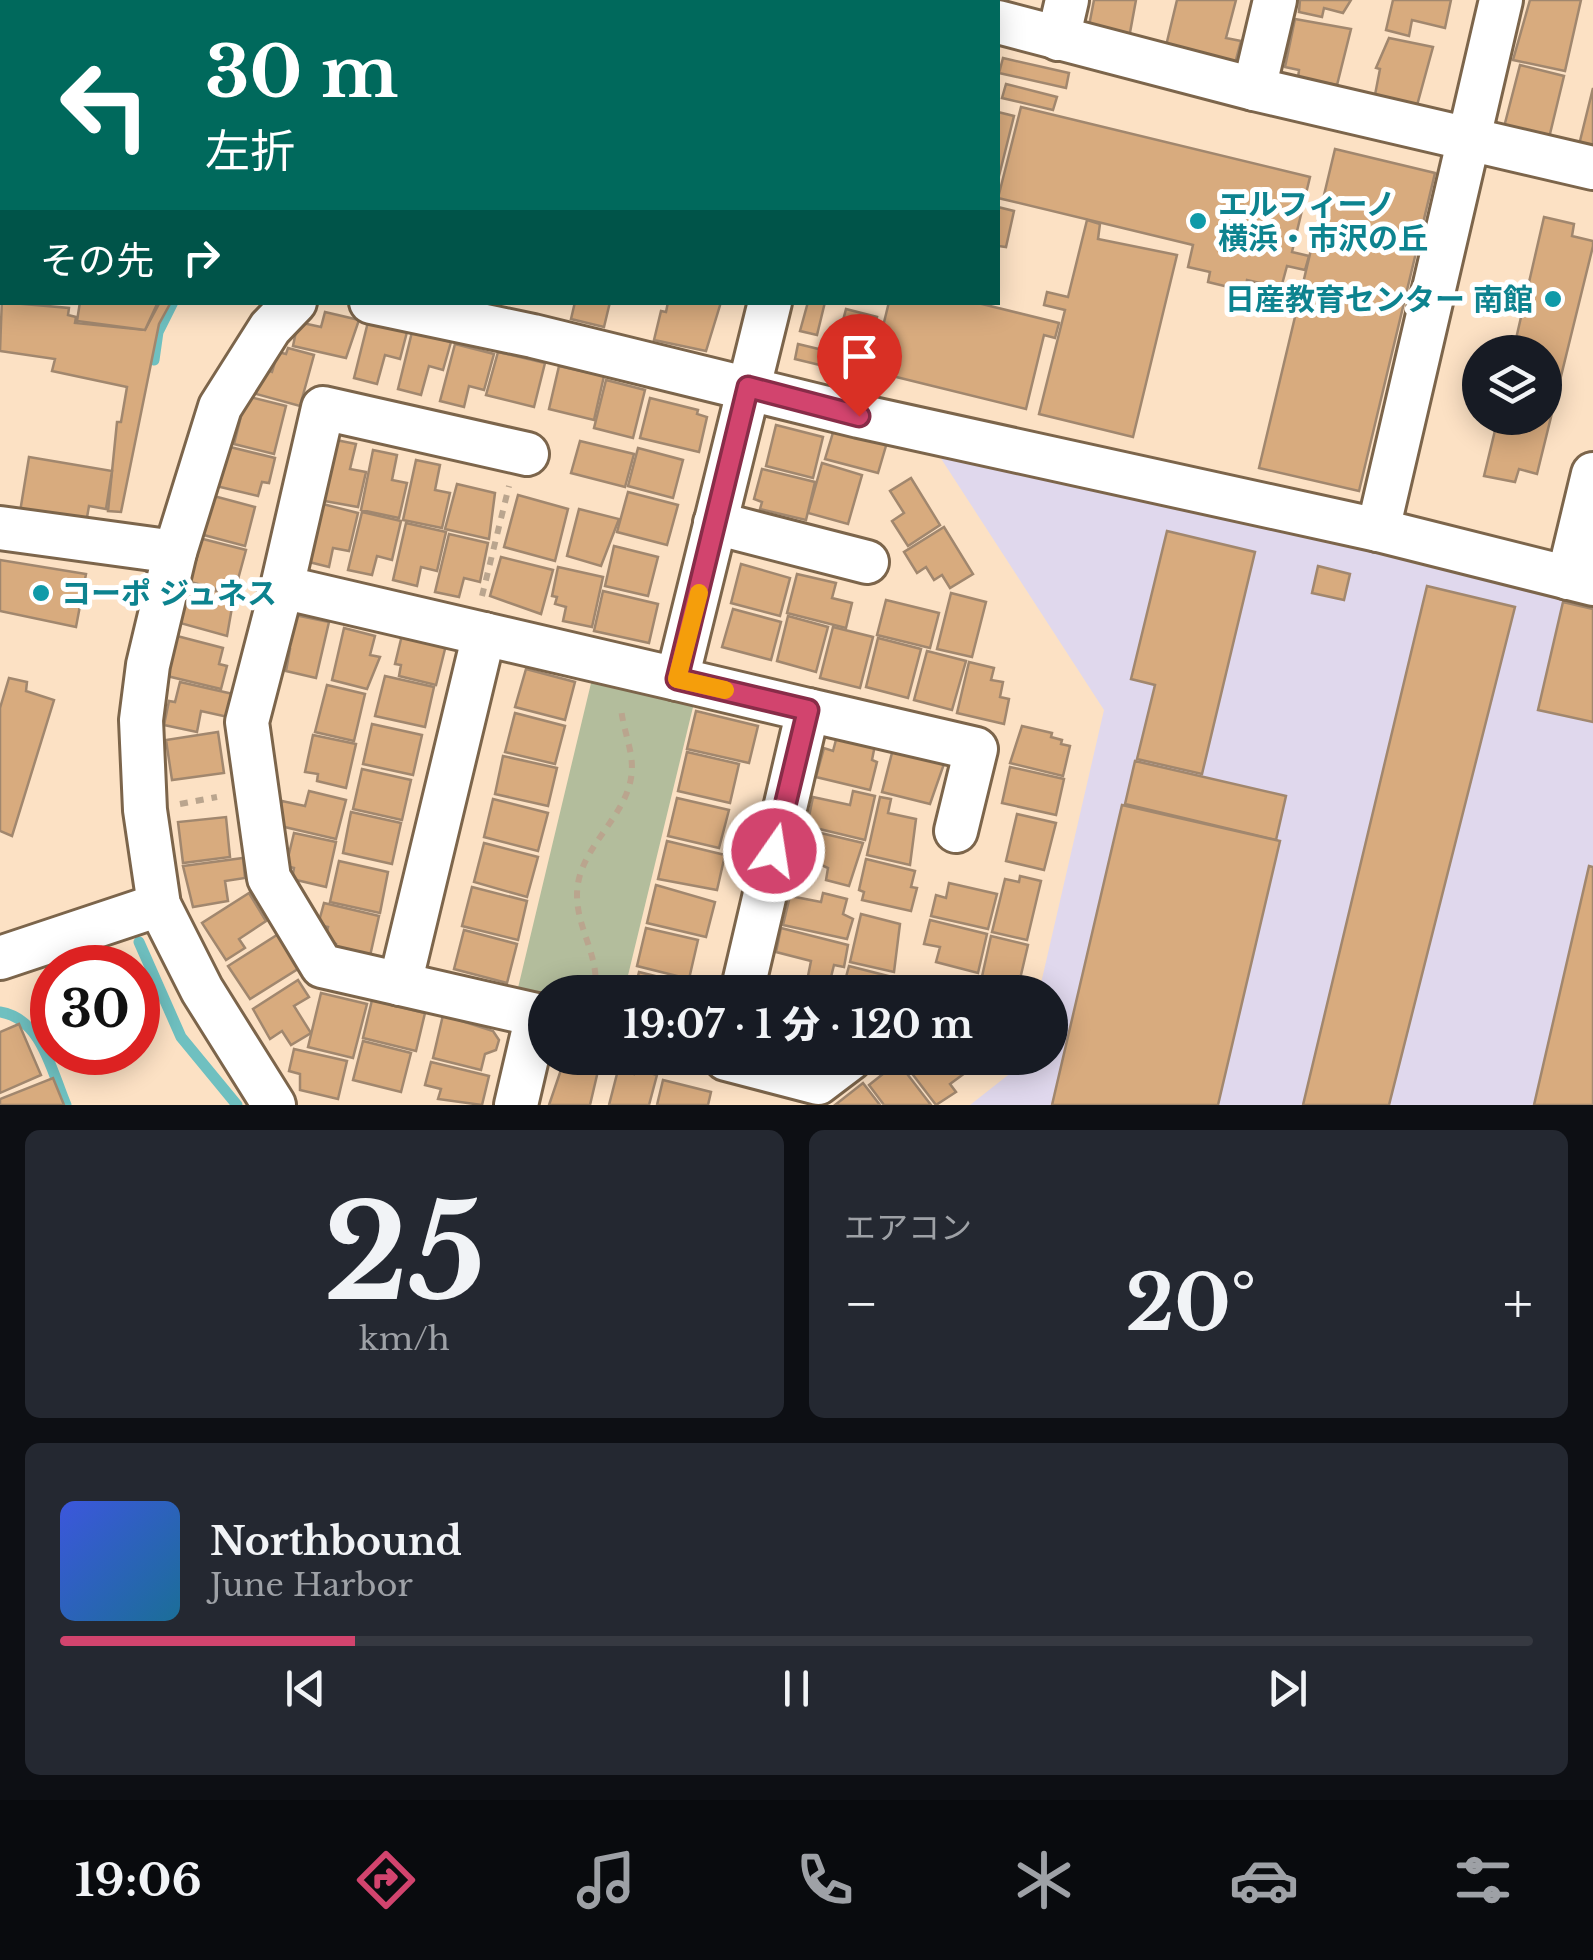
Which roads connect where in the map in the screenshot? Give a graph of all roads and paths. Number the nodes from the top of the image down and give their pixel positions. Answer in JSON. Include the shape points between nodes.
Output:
{"nodes":[{"id":1,"x":1275,"y":0,"type":"edge"},
{"id":2,"x":1501,"y":0,"type":"edge"},
{"id":3,"x":1062,"y":19,"type":"edge"},
{"id":4,"x":1000,"y":22,"type":"edge"},
{"id":5,"x":1254,"y":90,"type":"junction"},
{"id":6,"x":1470,"y":140,"type":"junction"},
{"id":7,"x":1593,"y":168,"type":"edge"},
{"id":8,"x":292,"y":305,"type":"edge"},
{"id":9,"x":399,"y":305,"type":"edge"},
{"id":10,"x":769,"y":305,"type":"edge"},
{"id":11,"x":538,"y":320,"type":"edge"},
{"id":12,"x":748,"y":387,"type":"junction"},
{"id":13,"x":522,"y":452,"type":"joint"},
{"id":14,"x":1593,"y":474,"type":"edge"},
{"id":15,"x":716,"y":523,"type":"junction"},
{"id":16,"x":0,"y":528,"type":"edge"},
{"id":17,"x":1378,"y":530,"type":"junction"},
{"id":18,"x":175,"y":552,"type":"junction"},
{"id":19,"x":867,"y":562,"type":"dead end"},
{"id":20,"x":1581,"y":581,"type":"edge"},
{"id":21,"x":282,"y":587,"type":"junction"},
{"id":22,"x":484,"y":634,"type":"junction"},
{"id":23,"x":619,"y":666,"type":"junction"},
{"id":24,"x":677,"y":679,"type":"junction"},
{"id":25,"x":808,"y":710,"type":"junction"},
{"id":26,"x":256,"y":790,"type":"junction"},
{"id":27,"x":145,"y":810,"type":"junction"},
{"id":28,"x":956,"y":830,"type":"dead end"},
{"id":29,"x":159,"y":905,"type":"junction"},
{"id":30,"x":17,"y":952,"type":"edge"},
{"id":31,"x":598,"y":975,"type":"edge"},
{"id":32,"x":746,"y":975,"type":"edge"},
{"id":33,"x":400,"y":984,"type":"junction"},
{"id":34,"x":528,"y":1013,"type":"edge"},
{"id":35,"x":528,"y":1062,"type":"edge"},
{"id":36,"x":788,"y":1075,"type":"edge"},
{"id":37,"x":829,"y":1075,"type":"edge"},
{"id":38,"x":274,"y":1105,"type":"edge"},
{"id":39,"x":516,"y":1105,"type":"edge"}],
"edges":[{"from":1,"to":5,"type":"street"},
{"from":2,"to":6,"type":"street"},
{"from":3,"to":4,"type":"street"},
{"from":3,"to":5,"type":"street"},
{"from":5,"to":6,"type":"street"},
{"from":6,"to":7,"type":"street"},
{"from":6,"to":17,"type":"street"},
{"from":8,"to":18,"type":"street","via":[[220,407]]},
{"from":9,"to":11,"type":"street"},
{"from":10,"to":12,"type":"street"},
{"from":11,"to":12,"type":"street"},
{"from":12,"to":15,"type":"street"},
{"from":12,"to":17,"type":"street"},
{"from":13,"to":21,"type":"street","via":[[323,408]]},
{"from":13,"to":22,"type":"path","via":[[477,617]]},
{"from":14,"to":20,"type":"street"},
{"from":15,"to":19,"type":"street"},
{"from":15,"to":24,"type":"street"},
{"from":16,"to":18,"type":"street"},
{"from":17,"to":20,"type":"street"},
{"from":18,"to":27,"type":"street","via":[[144,702]]},
{"from":21,"to":22,"type":"street"},
{"from":21,"to":26,"type":"street","via":[[248,722]]},
{"from":22,"to":23,"type":"street"},
{"from":22,"to":33,"type":"street"},
{"from":23,"to":24,"type":"street"},
{"from":23,"to":31,"type":"path","via":[[633,771],[580,875],[577,895]]},
{"from":24,"to":25,"type":"street"},
{"from":25,"to":28,"type":"street","via":[[976,749]]},
{"from":25,"to":32,"type":"street"},
{"from":26,"to":27,"type":"path"},
{"from":26,"to":33,"type":"street","via":[[269,878],[322,966]]},
{"from":27,"to":29,"type":"street"},
{"from":29,"to":30,"type":"street"},
{"from":29,"to":38,"type":"street","via":[[202,990]]},
{"from":33,"to":34,"type":"street"},
{"from":35,"to":39,"type":"street"},
{"from":36,"to":37,"type":"street","via":[[818,1083]]}]}
